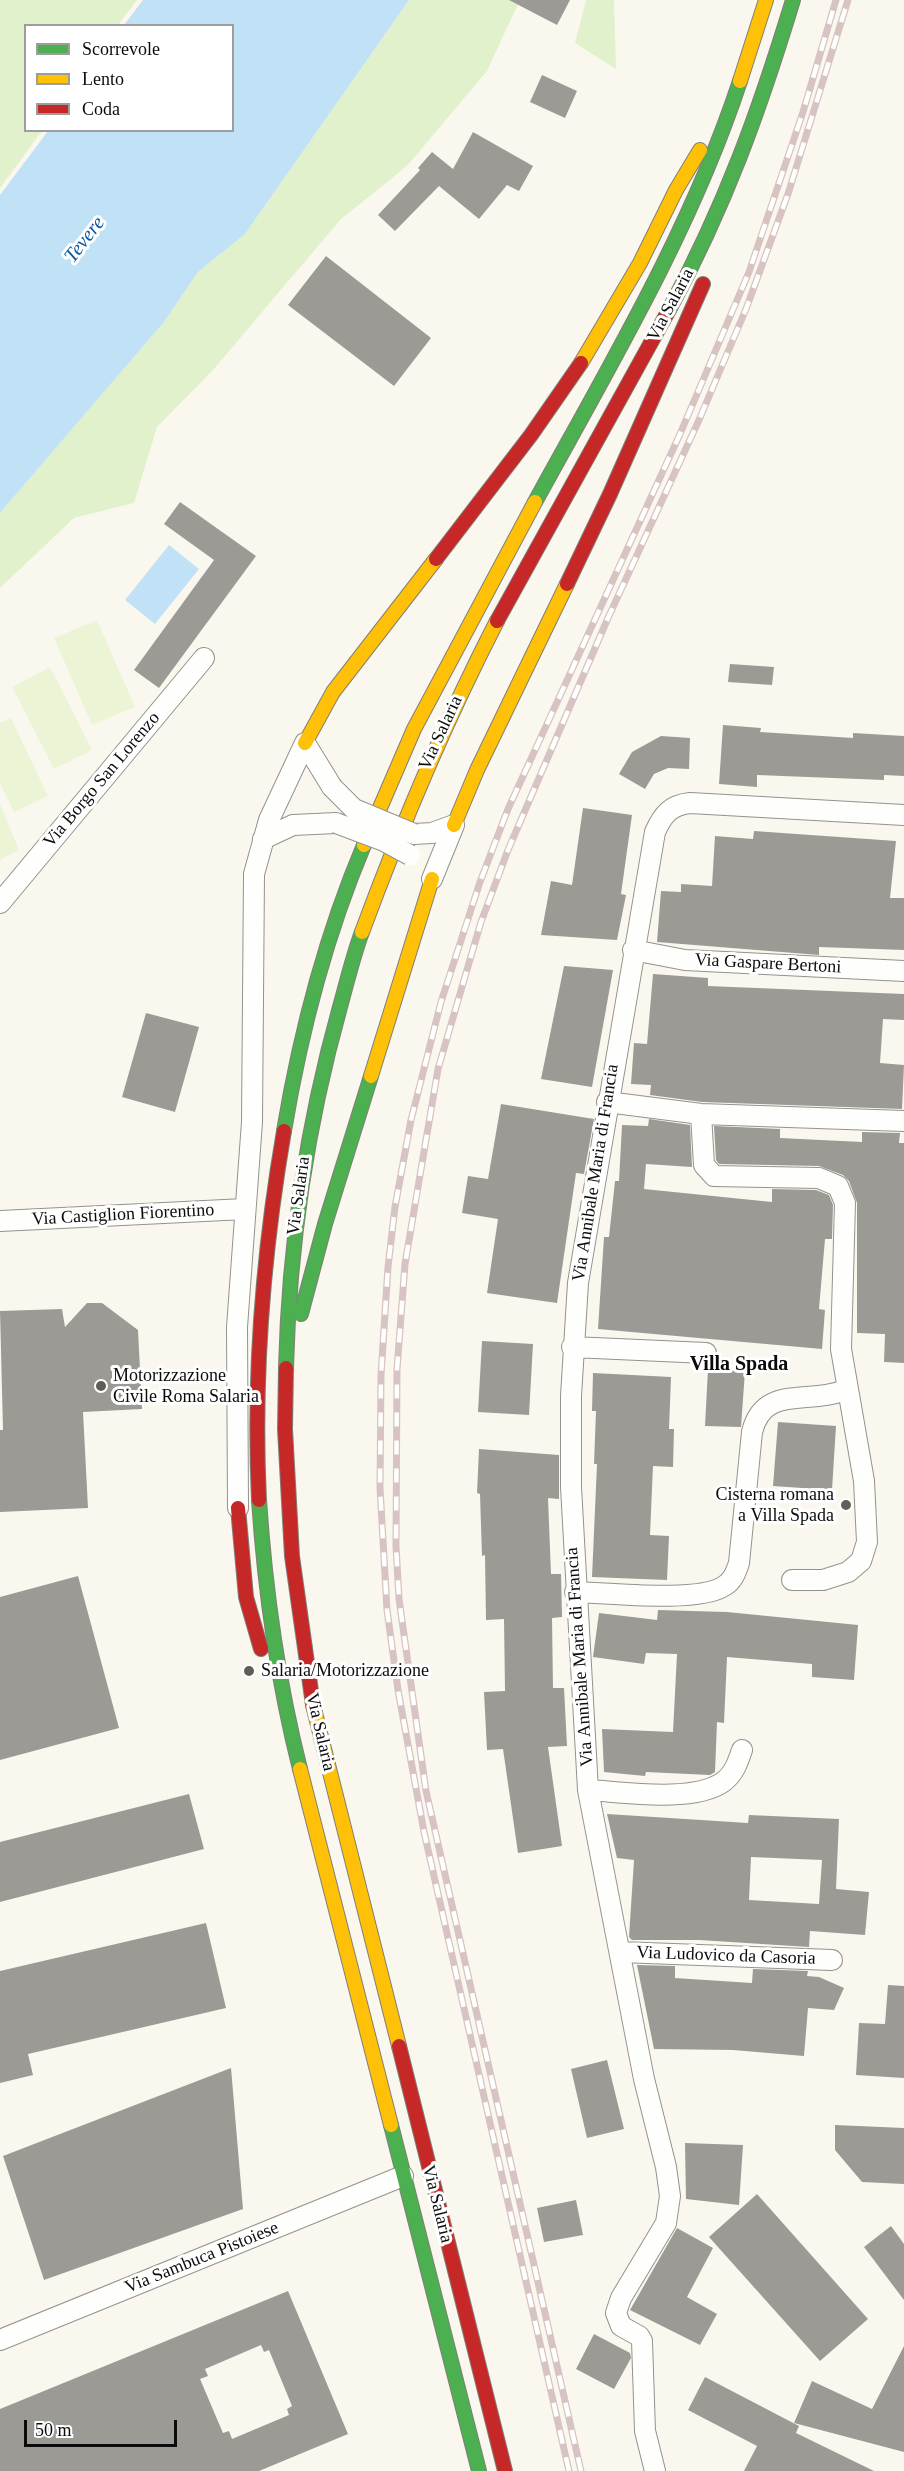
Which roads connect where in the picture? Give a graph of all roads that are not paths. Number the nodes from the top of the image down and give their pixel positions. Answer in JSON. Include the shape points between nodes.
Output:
{"nodes":[{"id":1,"x":766,"y":0,"type":"edge"},
{"id":2,"x":793,"y":0,"type":"edge"},
{"id":3,"x":735,"y":101,"type":"junction"},
{"id":4,"x":722,"y":205,"type":"junction"},
{"id":5,"x":716,"y":247,"type":"dead end"},
{"id":6,"x":709,"y":271,"type":"dead end"},
{"id":7,"x":204,"y":658,"type":"dead end"},
{"id":8,"x":305,"y":743,"type":"junction"},
{"id":9,"x":904,"y":815,"type":"edge"},
{"id":10,"x":454,"y":825,"type":"junction"},
{"id":11,"x":263,"y":839,"type":"junction"},
{"id":12,"x":432,"y":879,"type":"junction"},
{"id":13,"x":0,"y":903,"type":"edge"},
{"id":14,"x":633,"y":950,"type":"junction"},
{"id":15,"x":904,"y":970,"type":"edge"},
{"id":16,"x":607,"y":1102,"type":"junction"},
{"id":17,"x":701,"y":1114,"type":"junction"},
{"id":18,"x":904,"y":1121,"type":"edge"},
{"id":19,"x":245,"y":1209,"type":"junction"},
{"id":20,"x":0,"y":1221,"type":"edge"},
{"id":21,"x":572,"y":1347,"type":"junction"},
{"id":22,"x":706,"y":1353,"type":"dead end"},
{"id":23,"x":283,"y":1387,"type":"junction"},
{"id":24,"x":847,"y":1389,"type":"junction"},
{"id":25,"x":238,"y":1508,"type":"joint"},
{"id":26,"x":792,"y":1580,"type":"dead end"},
{"id":27,"x":575,"y":1592,"type":"junction"},
{"id":28,"x":287,"y":1717,"type":"junction"},
{"id":29,"x":742,"y":1750,"type":"dead end"},
{"id":30,"x":588,"y":1790,"type":"junction"},
{"id":31,"x":620,"y":1952,"type":"junction"},
{"id":32,"x":832,"y":1960,"type":"dead end"},
{"id":33,"x":403,"y":2176,"type":"junction"},
{"id":34,"x":0,"y":2340,"type":"edge"},
{"id":35,"x":479,"y":2471,"type":"edge"},
{"id":36,"x":506,"y":2471,"type":"edge"},
{"id":37,"x":655,"y":2471,"type":"edge"}],
"edges":[{"from":1,"to":3,"type":"main road","name":"Via Salaria"},
{"from":2,"to":4,"type":"main road","name":"Via Salaria","via":[[753,127]]},
{"from":3,"to":8,"type":"main road","via":[[676,190],[640,263],[574,374],[333,692]]},
{"from":3,"to":28,"type":"main road","name":"Via Salaria","via":[[672,249],[396,767],[344,899],[316,987],[279,1154],[258,1348],[262,1533]]},
{"from":4,"to":5,"type":"main road"},
{"from":4,"to":23,"type":"main road","name":"Via Salaria","via":[[459,696],[404,812],[370,904],[332,1028],[307,1143],[285,1313]]},
{"from":6,"to":10,"type":"main road","via":[[610,494]]},
{"from":7,"to":13,"type":"street","name":"Via Borgo San Lorenzo"},
{"from":8,"to":10,"type":"street","bridge":true,"via":[[332,787],[354,809],[414,834]]},
{"from":8,"to":11,"type":"street"},
{"from":9,"to":14,"type":"street","name":"Via Annibale Maria di Francia","via":[[675,806],[663,816],[655,832]]},
{"from":10,"to":12,"type":"street"},
{"from":11,"to":12,"type":"street","bridge":true,"via":[[293,825],[336,824],[411,855]]},
{"from":11,"to":19,"type":"street","via":[[254,874],[252,1122]]},
{"from":12,"to":23,"type":"main road","via":[[310,1276]]},
{"from":14,"to":15,"type":"street","name":"Via Gaspare Bertoni","via":[[685,960]]},
{"from":14,"to":16,"type":"street","name":"Via Annibale Maria di Francia"},
{"from":16,"to":17,"type":"street"},
{"from":16,"to":21,"type":"street","name":"Via Annibale Maria di Francia","via":[[578,1283]]},
{"from":17,"to":18,"type":"street"},
{"from":17,"to":24,"type":"street","via":[[704,1165],[714,1176],[819,1178],[830,1181],[843,1193],[841,1328]]},
{"from":19,"to":20,"type":"street","name":"Via Castiglion Fiorentino"},
{"from":19,"to":25,"type":"street","via":[[236,1349]]},
{"from":21,"to":22,"type":"street"},
{"from":21,"to":27,"type":"street","name":"Via Annibale Maria di Francia"},
{"from":23,"to":36,"type":"main road","name":"Via Salaria","via":[[293,1579],[312,1700]]},
{"from":24,"to":26,"type":"street","via":[[864,1481],[868,1530],[865,1554],[854,1568],[840,1575],[823,1580]]},
{"from":24,"to":27,"type":"street","via":[[772,1403],[758,1414],[752,1432],[739,1563],[725,1586],[702,1595]]},
{"from":25,"to":28,"type":"main road","via":[[246,1597]]},
{"from":27,"to":30,"type":"street","name":"Via Annibale Maria di Francia"},
{"from":28,"to":33,"type":"main road","name":"Via Salaria"},
{"from":29,"to":30,"type":"street","via":[[729,1777],[703,1791]]},
{"from":30,"to":31,"type":"street","name":"Via Annibale Maria di Francia"},
{"from":31,"to":32,"type":"street","name":"Via Ludovico da Casoria"},
{"from":31,"to":37,"type":"street","name":"Via Annibale Maria di Francia","via":[[670,2196],[666,2223],[616,2313],[621,2326],[642,2342],[645,2431]]},
{"from":33,"to":34,"type":"street","name":"Via Sambuca Pistoiese"},
{"from":33,"to":35,"type":"main road","name":"Via Salaria"}]}
